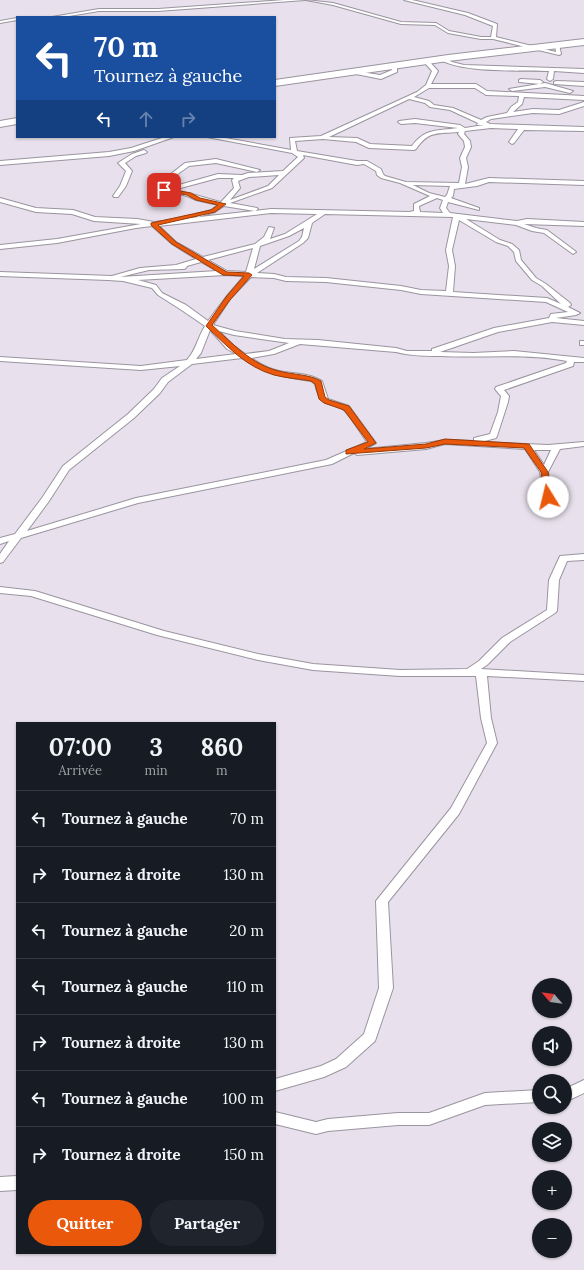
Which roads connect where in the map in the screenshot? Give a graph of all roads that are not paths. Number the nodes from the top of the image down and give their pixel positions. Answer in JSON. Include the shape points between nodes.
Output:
{"nodes":[{"id":1,"x":303,"y":0,"type":"edge"},
{"id":2,"x":308,"y":0,"type":"edge"},
{"id":3,"x":406,"y":0,"type":"edge"},
{"id":4,"x":60,"y":16,"type":"edge"},
{"id":5,"x":16,"y":19,"type":"edge"},
{"id":6,"x":0,"y":22,"type":"edge"},
{"id":7,"x":493,"y":38,"type":"junction"},
{"id":8,"x":584,"y":42,"type":"edge"},
{"id":9,"x":533,"y":47,"type":"junction"},
{"id":10,"x":426,"y":61,"type":"junction"},
{"id":11,"x":442,"y":66,"type":"junction"},
{"id":12,"x":510,"y":67,"type":"junction"},
{"id":13,"x":552,"y":69,"type":"junction"},
{"id":14,"x":584,"y":71,"type":"edge"},
{"id":15,"x":550,"y":79,"type":"dead end"},
{"id":16,"x":521,"y":81,"type":"junction"},
{"id":17,"x":276,"y":83,"type":"edge"},
{"id":18,"x":584,"y":84,"type":"edge"},
{"id":19,"x":428,"y":86,"type":"junction"},
{"id":20,"x":476,"y":86,"type":"junction"},
{"id":21,"x":509,"y":89,"type":"junction"},
{"id":22,"x":570,"y":91,"type":"dead end"},
{"id":23,"x":502,"y":94,"type":"junction"},
{"id":24,"x":522,"y":95,"type":"junction"},
{"id":25,"x":559,"y":97,"type":"junction"},
{"id":26,"x":410,"y":98,"type":"junction"},
{"id":27,"x":584,"y":101,"type":"edge"},
{"id":28,"x":513,"y":108,"type":"junction"},
{"id":29,"x":533,"y":111,"type":"junction"},
{"id":30,"x":559,"y":112,"type":"junction"},
{"id":31,"x":509,"y":114,"type":"junction"},
{"id":32,"x":558,"y":120,"type":"dead end"},
{"id":33,"x":16,"y":121,"type":"edge"},
{"id":34,"x":401,"y":122,"type":"dead end"},
{"id":35,"x":481,"y":122,"type":"junction"},
{"id":36,"x":0,"y":124,"type":"edge"},
{"id":37,"x":491,"y":126,"type":"junction"},
{"id":38,"x":471,"y":127,"type":"junction"},
{"id":39,"x":463,"y":128,"type":"junction"},
{"id":40,"x":522,"y":128,"type":"junction"},
{"id":41,"x":584,"y":129,"type":"edge"},
{"id":42,"x":498,"y":132,"type":"dead end"},
{"id":43,"x":165,"y":138,"type":"edge"},
{"id":44,"x":216,"y":138,"type":"edge"},
{"id":45,"x":322,"y":138,"type":"junction"},
{"id":46,"x":153,"y":140,"type":"edge"},
{"id":47,"x":512,"y":142,"type":"dead end"},
{"id":48,"x":294,"y":152,"type":"junction"},
{"id":49,"x":302,"y":157,"type":"junction"},
{"id":50,"x":0,"y":163,"type":"edge"},
{"id":51,"x":358,"y":168,"type":"dead end"},
{"id":52,"x":366,"y":171,"type":"dead end"},
{"id":53,"x":285,"y":173,"type":"junction"},
{"id":54,"x":380,"y":175,"type":"junction"},
{"id":55,"x":170,"y":177,"type":"dead end"},
{"id":56,"x":241,"y":177,"type":"junction"},
{"id":57,"x":402,"y":182,"type":"junction"},
{"id":58,"x":584,"y":183,"type":"edge"},
{"id":59,"x":462,"y":185,"type":"junction"},
{"id":60,"x":116,"y":196,"type":"dead end"},
{"id":61,"x":437,"y":196,"type":"junction"},
{"id":62,"x":446,"y":199,"type":"junction"},
{"id":63,"x":0,"y":200,"type":"edge"},
{"id":64,"x":223,"y":204,"type":"junction"},
{"id":65,"x":477,"y":209,"type":"dead end"},
{"id":66,"x":265,"y":211,"type":"junction"},
{"id":67,"x":324,"y":212,"type":"junction"},
{"id":68,"x":407,"y":214,"type":"junction"},
{"id":69,"x":448,"y":215,"type":"junction"},
{"id":70,"x":456,"y":216,"type":"junction"},
{"id":71,"x":496,"y":221,"type":"junction"},
{"id":72,"x":164,"y":222,"type":"junction"},
{"id":73,"x":309,"y":222,"type":"junction"},
{"id":74,"x":517,"y":223,"type":"junction"},
{"id":75,"x":153,"y":224,"type":"junction"},
{"id":76,"x":584,"y":224,"type":"edge"},
{"id":77,"x":474,"y":226,"type":"junction"},
{"id":78,"x":271,"y":228,"type":"dead end"},
{"id":79,"x":467,"y":229,"type":"dead end"},
{"id":80,"x":460,"y":232,"type":"dead end"},
{"id":81,"x":453,"y":235,"type":"junction"},
{"id":82,"x":257,"y":245,"type":"junction"},
{"id":83,"x":0,"y":247,"type":"edge"},
{"id":84,"x":573,"y":252,"type":"dead end"},
{"id":85,"x":201,"y":260,"type":"junction"},
{"id":86,"x":178,"y":266,"type":"junction"},
{"id":87,"x":225,"y":273,"type":"junction"},
{"id":88,"x":0,"y":274,"type":"edge"},
{"id":89,"x":249,"y":275,"type":"junction"},
{"id":90,"x":108,"y":277,"type":"junction"},
{"id":91,"x":123,"y":279,"type":"junction"},
{"id":92,"x":449,"y":294,"type":"junction"},
{"id":93,"x":556,"y":296,"type":"junction"},
{"id":94,"x":534,"y":299,"type":"junction"},
{"id":95,"x":576,"y":313,"type":"junction"},
{"id":96,"x":584,"y":319,"type":"edge"},
{"id":97,"x":552,"y":320,"type":"junction"},
{"id":98,"x":584,"y":323,"type":"edge"},
{"id":99,"x":209,"y":326,"type":"junction"},
{"id":100,"x":300,"y":341,"type":"junction"},
{"id":101,"x":430,"y":353,"type":"junction"},
{"id":102,"x":242,"y":356,"type":"junction"},
{"id":103,"x":0,"y":359,"type":"edge"},
{"id":104,"x":571,"y":359,"type":"junction"},
{"id":105,"x":584,"y":360,"type":"edge"},
{"id":106,"x":189,"y":363,"type":"junction"},
{"id":107,"x":470,"y":442,"type":"junction"},
{"id":108,"x":584,"y":444,"type":"edge"},
{"id":109,"x":527,"y":446,"type":"junction"},
{"id":110,"x":557,"y":447,"type":"junction"},
{"id":111,"x":349,"y":452,"type":"junction"},
{"id":112,"x":544,"y":472,"type":"junction"},
{"id":113,"x":548,"y":497,"type":"dead end"},
{"id":114,"x":18,"y":536,"type":"junction"},
{"id":115,"x":0,"y":541,"type":"edge"},
{"id":116,"x":584,"y":557,"type":"edge"},
{"id":117,"x":0,"y":560,"type":"edge"},
{"id":118,"x":0,"y":590,"type":"edge"},
{"id":119,"x":475,"y":672,"type":"junction"},
{"id":120,"x":584,"y":678,"type":"edge"},
{"id":121,"x":276,"y":1085,"type":"edge"},
{"id":122,"x":584,"y":1086,"type":"edge"},
{"id":123,"x":572,"y":1092,"type":"edge"},
{"id":124,"x":532,"y":1096,"type":"edge"},
{"id":125,"x":276,"y":1118,"type":"edge"},
{"id":126,"x":16,"y":1183,"type":"edge"},
{"id":127,"x":0,"y":1184,"type":"edge"}],
"edges":[{"from":1,"to":4,"type":"street","via":[[158,10],[99,10]]},
{"from":2,"to":7,"type":"street","via":[[333,4],[401,23],[436,24],[448,32]]},
{"from":3,"to":7,"type":"street","via":[[466,14],[495,25]]},
{"from":5,"to":6,"type":"street"},
{"from":7,"to":9,"type":"street"},
{"from":8,"to":9,"type":"highway"},
{"from":9,"to":11,"type":"highway"},
{"from":10,"to":11,"type":"highway"},
{"from":10,"to":11,"type":"street"},
{"from":10,"to":17,"type":"highway"},
{"from":11,"to":12,"type":"street"},
{"from":11,"to":19,"type":"street"},
{"from":12,"to":13,"type":"street"},
{"from":12,"to":16,"type":"street","via":[[525,71],[526,77]]},
{"from":13,"to":14,"type":"street"},
{"from":13,"to":15,"type":"street"},
{"from":16,"to":18,"type":"street"},
{"from":16,"to":21,"type":"street"},
{"from":19,"to":20,"type":"street"},
{"from":19,"to":26,"type":"street"},
{"from":20,"to":21,"type":"street"},
{"from":20,"to":23,"type":"street","via":[[486,93]]},
{"from":21,"to":22,"type":"street","via":[[545,86]]},
{"from":21,"to":23,"type":"street"},
{"from":23,"to":24,"type":"street"},
{"from":24,"to":25,"type":"street"},
{"from":24,"to":28,"type":"street","via":[[520,103]]},
{"from":25,"to":27,"type":"street"},
{"from":25,"to":30,"type":"street"},
{"from":26,"to":35,"type":"street","via":[[427,102],[432,106],[451,109]]},
{"from":26,"to":45,"type":"street"},
{"from":27,"to":30,"type":"street"},
{"from":28,"to":29,"type":"street"},
{"from":28,"to":31,"type":"street"},
{"from":29,"to":30,"type":"street"},
{"from":29,"to":31,"type":"street"},
{"from":30,"to":32,"type":"street"},
{"from":31,"to":35,"type":"street"},
{"from":33,"to":36,"type":"highway"},
{"from":34,"to":39,"type":"street","via":[[415,121]]},
{"from":35,"to":37,"type":"street"},
{"from":35,"to":38,"type":"street"},
{"from":37,"to":38,"type":"street"},
{"from":37,"to":40,"type":"street"},
{"from":37,"to":42,"type":"street"},
{"from":38,"to":39,"type":"street"},
{"from":39,"to":45,"type":"street","via":[[427,134],[414,148],[369,146],[357,140]]},
{"from":39,"to":59,"type":"street","via":[[461,134],[468,147],[463,158],[465,167]]},
{"from":40,"to":41,"type":"street"},
{"from":40,"to":47,"type":"street"},
{"from":43,"to":46,"type":"street"},
{"from":44,"to":48,"type":"street"},
{"from":45,"to":48,"type":"street","via":[[292,139]]},
{"from":46,"to":50,"type":"street","via":[[132,150],[109,154]]},
{"from":46,"to":60,"type":"street","via":[[155,147],[121,163],[130,171]]},
{"from":48,"to":49,"type":"street"},
{"from":48,"to":54,"type":"street","via":[[357,163],[365,162],[379,170]]},
{"from":49,"to":51,"type":"street"},
{"from":49,"to":53,"type":"street"},
{"from":52,"to":54,"type":"street"},
{"from":53,"to":55,"type":"street","via":[[247,169],[216,161],[187,164]]},
{"from":53,"to":56,"type":"street"},
{"from":53,"to":64,"type":"street","via":[[270,187]]},
{"from":54,"to":57,"type":"street"},
{"from":56,"to":64,"type":"street","via":[[235,180],[237,188]]},
{"from":56,"to":64,"type":"street","via":[[218,176],[164,190]]},
{"from":57,"to":59,"type":"street"},
{"from":57,"to":61,"type":"street"},
{"from":58,"to":59,"type":"street","via":[[489,180]]},
{"from":59,"to":62,"type":"street","via":[[451,188],[450,196]]},
{"from":61,"to":62,"type":"street"},
{"from":61,"to":68,"type":"street","via":[[416,205],[417,212]]},
{"from":62,"to":65,"type":"street"},
{"from":62,"to":69,"type":"street","via":[[444,208]]},
{"from":63,"to":75,"type":"street","via":[[36,210],[74,212],[94,219]]},
{"from":64,"to":66,"type":"street"},
{"from":64,"to":72,"type":"street","via":[[213,211]]},
{"from":66,"to":67,"type":"street"},
{"from":66,"to":72,"type":"street","via":[[202,220]]},
{"from":67,"to":68,"type":"street"},
{"from":67,"to":73,"type":"street"},
{"from":68,"to":69,"type":"street"},
{"from":69,"to":70,"type":"street"},
{"from":70,"to":71,"type":"street"},
{"from":70,"to":77,"type":"street"},
{"from":70,"to":81,"type":"street"},
{"from":71,"to":74,"type":"street"},
{"from":71,"to":77,"type":"street"},
{"from":72,"to":75,"type":"street"},
{"from":73,"to":82,"type":"street","via":[[287,235]]},
{"from":73,"to":89,"type":"street","via":[[305,238],[301,242]]},
{"from":74,"to":76,"type":"street","via":[[527,221]]},
{"from":74,"to":84,"type":"street","via":[[531,230],[545,230]]},
{"from":75,"to":83,"type":"street","via":[[51,242]]},
{"from":75,"to":85,"type":"street","via":[[174,243]]},
{"from":77,"to":79,"type":"street"},
{"from":77,"to":93,"type":"street","via":[[498,242],[510,245],[517,251],[518,260],[524,268]]},
{"from":78,"to":82,"type":"street","via":[[267,238]]},
{"from":80,"to":81,"type":"street"},
{"from":81,"to":92,"type":"street","via":[[449,250],[452,266]]},
{"from":82,"to":85,"type":"street"},
{"from":82,"to":89,"type":"street"},
{"from":85,"to":86,"type":"street"},
{"from":85,"to":87,"type":"street"},
{"from":86,"to":87,"type":"street"},
{"from":86,"to":90,"type":"street"},
{"from":87,"to":89,"type":"street"},
{"from":87,"to":91,"type":"street"},
{"from":88,"to":90,"type":"street"},
{"from":89,"to":92,"type":"street","via":[[326,280]]},
{"from":89,"to":99,"type":"street","via":[[228,298]]},
{"from":90,"to":91,"type":"street"},
{"from":91,"to":99,"type":"street","via":[[154,286],[160,294]]},
{"from":92,"to":94,"type":"street"},
{"from":93,"to":94,"type":"street"},
{"from":93,"to":95,"type":"street"},
{"from":94,"to":95,"type":"street","via":[[547,300]]},
{"from":95,"to":96,"type":"street"},
{"from":95,"to":97,"type":"street","via":[[554,316]]},
{"from":97,"to":98,"type":"street"},
{"from":97,"to":101,"type":"street","via":[[497,330]]},
{"from":99,"to":100,"type":"street","via":[[234,333]]},
{"from":99,"to":102,"type":"street"},
{"from":99,"to":106,"type":"street","via":[[197,353]]},
{"from":100,"to":101,"type":"street","via":[[407,353]]},
{"from":100,"to":102,"type":"street","via":[[280,351]]},
{"from":101,"to":104,"type":"street","via":[[514,353]]},
{"from":102,"to":106,"type":"street"},
{"from":102,"to":111,"type":"street","via":[[276,373],[319,383],[322,398],[326,402],[346,408],[372,443]]},
{"from":103,"to":106,"type":"street","via":[[141,368]]},
{"from":104,"to":105,"type":"street"},
{"from":104,"to":107,"type":"street","via":[[570,364],[499,389],[505,396],[502,414],[493,436]]},
{"from":106,"to":114,"type":"street","via":[[165,380],[131,416],[66,468]]},
{"from":107,"to":109,"type":"street"},
{"from":107,"to":111,"type":"street","via":[[445,442],[426,446]]},
{"from":108,"to":110,"type":"street"},
{"from":109,"to":110,"type":"street"},
{"from":109,"to":112,"type":"street"},
{"from":110,"to":112,"type":"street"},
{"from":111,"to":114,"type":"street","via":[[329,462],[136,501]]},
{"from":112,"to":113,"type":"street"},
{"from":114,"to":115,"type":"street"},
{"from":114,"to":117,"type":"street"},
{"from":116,"to":119,"type":"street","via":[[563,558],[554,580],[552,611],[506,640]]},
{"from":118,"to":119,"type":"street","via":[[32,593],[161,633],[258,657],[314,667],[400,673]]},
{"from":119,"to":120,"type":"street"},
{"from":119,"to":121,"type":"street","via":[[492,743],[455,811],[382,901],[386,988],[370,1037],[341,1063],[324,1071]]},
{"from":122,"to":123,"type":"street"},
{"from":124,"to":125,"type":"street","via":[[485,1099],[429,1119],[398,1119],[316,1128]]},
{"from":126,"to":127,"type":"street"}]}
